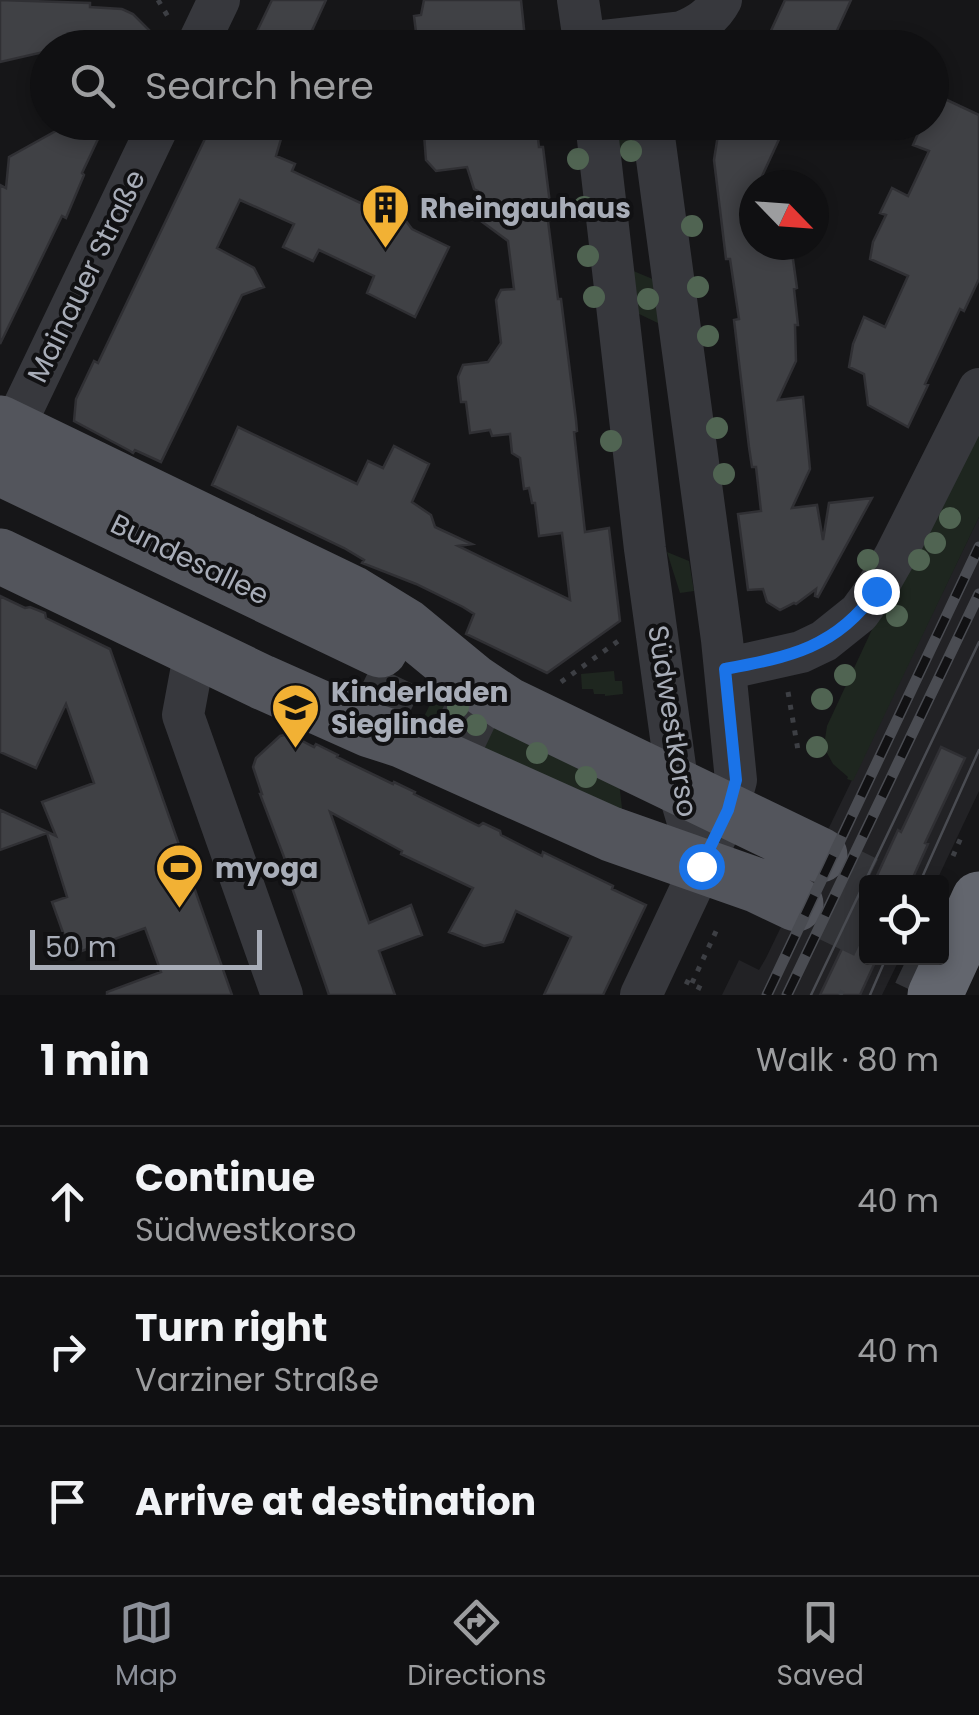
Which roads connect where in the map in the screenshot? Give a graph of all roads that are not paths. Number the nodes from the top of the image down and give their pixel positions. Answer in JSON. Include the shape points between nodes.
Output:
{"nodes":[{"id":1,"x":219,"y":0,"type":"edge"},
{"id":2,"x":578,"y":0,"type":"edge"},
{"id":3,"x":721,"y":0,"type":"edge"},
{"id":4,"x":194,"y":30,"type":"edge"},
{"id":5,"x":583,"y":30,"type":"edge"},
{"id":6,"x":687,"y":30,"type":"edge"},
{"id":7,"x":151,"y":140,"type":"edge"},
{"id":8,"x":598,"y":140,"type":"edge"},
{"id":9,"x":654,"y":140,"type":"edge"},
{"id":10,"x":979,"y":389,"type":"edge"},
{"id":11,"x":4,"y":440,"type":"edge"},
{"id":12,"x":0,"y":517,"type":"edge"},
{"id":13,"x":0,"y":556,"type":"edge"},
{"id":14,"x":200,"y":652,"type":"junction"},
{"id":15,"x":366,"y":667,"type":"junction"},
{"id":16,"x":725,"y":669,"type":"junction"},
{"id":17,"x":678,"y":788,"type":"junction"},
{"id":18,"x":728,"y":810,"type":"junction"},
{"id":19,"x":820,"y":855,"type":"tunnel mouth"},
{"id":20,"x":701,"y":866,"type":"junction"},
{"id":21,"x":966,"y":878,"type":"edge"},
{"id":22,"x":796,"y":904,"type":"tunnel mouth"},
{"id":23,"x":282,"y":995,"type":"edge"},
{"id":24,"x":642,"y":995,"type":"edge"},
{"id":25,"x":935,"y":995,"type":"edge"}],
"edges":[{"from":1,"to":4,"type":"street"},
{"from":2,"to":5,"type":"street"},
{"from":3,"to":6,"type":"street"},
{"from":7,"to":11,"type":"street","name":"Mainauer Straße"},
{"from":8,"to":17,"type":"street","name":"Südwestkorso"},
{"from":9,"to":16,"type":"street","name":"Südwestkorso"},
{"from":10,"to":16,"type":"street","via":[[866,605],[824,642]]},
{"from":11,"to":15,"type":"main road","name":"Bundesallee"},
{"from":12,"to":15,"type":"main road","name":"Bundesallee"},
{"from":13,"to":14,"type":"main road"},
{"from":14,"to":15,"type":"main road"},
{"from":14,"to":23,"type":"street","via":[[183,715]]},
{"from":15,"to":17,"type":"main road","via":[[422,638],[507,704]]},
{"from":15,"to":20,"type":"main road","via":[[370,730]]},
{"from":16,"to":18,"type":"street","name":"Südwestkorso","via":[[736,780]]},
{"from":17,"to":18,"type":"main road"},
{"from":17,"to":20,"type":"street","name":"Südwestkorso"},
{"from":18,"to":19,"type":"main road"},
{"from":18,"to":20,"type":"street","name":"Südwestkorso"},
{"from":20,"to":22,"type":"main road"},
{"from":20,"to":24,"type":"street"},
{"from":21,"to":25,"type":"highway","bridge":true}]}
